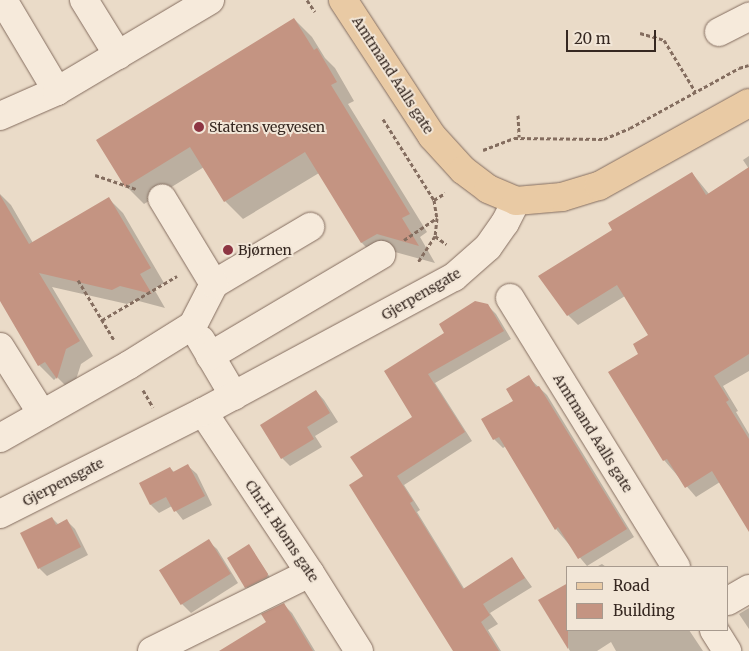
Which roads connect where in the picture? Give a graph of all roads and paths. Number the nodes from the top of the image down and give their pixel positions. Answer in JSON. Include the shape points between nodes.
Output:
{"nodes":[{"id":1,"x":3,"y":0,"type":"edge"},
{"id":2,"x":84,"y":0,"type":"edge"},
{"id":3,"x":210,"y":0,"type":"edge"},
{"id":4,"x":344,"y":0,"type":"edge"},
{"id":5,"x":743,"y":0,"type":"edge"},
{"id":6,"x":749,"y":7,"type":"edge"},
{"id":7,"x":178,"y":8,"type":"edge"},
{"id":8,"x":749,"y":17,"type":"edge"},
{"id":9,"x":718,"y":32,"type":"dead end"},
{"id":10,"x":640,"y":33,"type":"dead end"},
{"id":11,"x":118,"y":55,"type":"junction"},
{"id":12,"x":749,"y":65,"type":"edge"},
{"id":13,"x":58,"y":91,"type":"junction"},
{"id":14,"x":695,"y":91,"type":"junction"},
{"id":15,"x":749,"y":102,"type":"edge"},
{"id":16,"x":518,"y":115,"type":"dead end"},
{"id":17,"x":0,"y":116,"type":"edge"},
{"id":18,"x":519,"y":138,"type":"junction"},
{"id":19,"x":478,"y":154,"type":"dead end"},
{"id":20,"x":95,"y":175,"type":"dead end"},
{"id":21,"x":162,"y":198,"type":"joint"},
{"id":22,"x":516,"y":201,"type":"junction"},
{"id":23,"x":437,"y":218,"type":"dead end"},
{"id":24,"x":310,"y":227,"type":"dead end"},
{"id":25,"x":435,"y":236,"type":"dead end"},
{"id":26,"x":449,"y":246,"type":"dead end"},
{"id":27,"x":381,"y":255,"type":"joint"},
{"id":28,"x":207,"y":273,"type":"junction"},
{"id":29,"x":510,"y":298,"type":"dead end"},
{"id":30,"x":102,"y":320,"type":"dead end"},
{"id":31,"x":193,"y":325,"type":"junction"},
{"id":32,"x":210,"y":356,"type":"junction"},
{"id":33,"x":3,"y":357,"type":"edge"},
{"id":34,"x":234,"y":396,"type":"junction"},
{"id":35,"x":203,"y":412,"type":"junction"},
{"id":36,"x":42,"y":414,"type":"junction"},
{"id":37,"x":0,"y":438,"type":"edge"},
{"id":38,"x":0,"y":514,"type":"edge"},
{"id":39,"x":675,"y":566,"type":"edge"},
{"id":40,"x":310,"y":573,"type":"junction"},
{"id":41,"x":749,"y":589,"type":"edge"},
{"id":42,"x":729,"y":600,"type":"edge"},
{"id":43,"x":715,"y":631,"type":"edge"},
{"id":44,"x":152,"y":651,"type":"edge"},
{"id":45,"x":359,"y":651,"type":"edge"},
{"id":46,"x":727,"y":651,"type":"edge"}],
"edges":[{"from":1,"to":13,"type":"street"},
{"from":2,"to":11,"type":"street"},
{"from":3,"to":7,"type":"street"},
{"from":4,"to":22,"type":"main road","name":"Amtmand Aalls gate","via":[[432,136],[463,170],[488,189]]},
{"from":5,"to":6,"type":"street"},
{"from":7,"to":11,"type":"street"},
{"from":8,"to":9,"type":"street"},
{"from":10,"to":14,"type":"path","via":[[664,40]]},
{"from":11,"to":13,"type":"street"},
{"from":12,"to":14,"type":"path"},
{"from":13,"to":17,"type":"street"},
{"from":14,"to":18,"type":"path","via":[[604,139]]},
{"from":15,"to":22,"type":"main road","via":[[599,186],[562,197]]},
{"from":16,"to":18,"type":"path"},
{"from":18,"to":19,"type":"path","via":[[487,147]]},
{"from":20,"to":21,"type":"path"},
{"from":21,"to":28,"type":"street"},
{"from":22,"to":34,"type":"street","name":"Gjerpensgate","via":[[488,247],[454,277]]},
{"from":23,"to":27,"type":"path"},
{"from":24,"to":28,"type":"street"},
{"from":25,"to":26,"type":"path"},
{"from":27,"to":32,"type":"street"},
{"from":28,"to":30,"type":"path"},
{"from":28,"to":31,"type":"street"},
{"from":29,"to":39,"type":"street","name":"Amtmand Aalls gate"},
{"from":31,"to":32,"type":"street"},
{"from":31,"to":36,"type":"street"},
{"from":32,"to":34,"type":"street"},
{"from":33,"to":36,"type":"street"},
{"from":34,"to":35,"type":"street","name":"Gjerpensgate"},
{"from":35,"to":38,"type":"street","name":"Gjerpensgate"},
{"from":35,"to":40,"type":"street","name":"Chr.H. Bloms gate"},
{"from":36,"to":37,"type":"street"},
{"from":40,"to":44,"type":"street"},
{"from":40,"to":45,"type":"street","name":"Chr.H. Bloms gate"},
{"from":41,"to":42,"type":"street"},
{"from":43,"to":46,"type":"street"}]}
